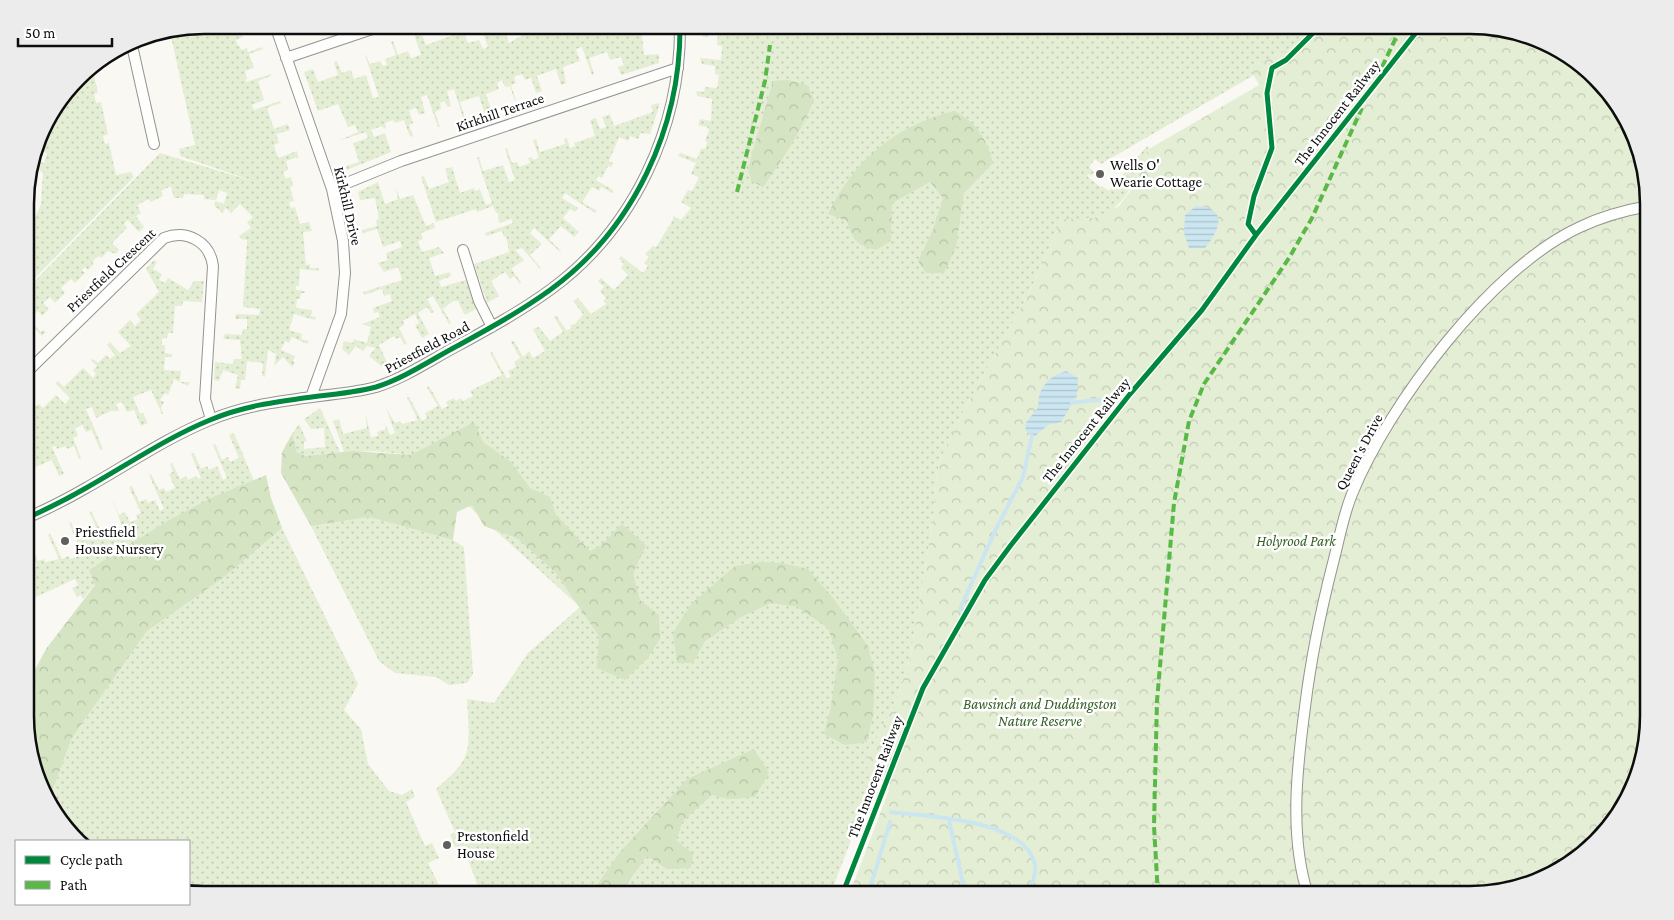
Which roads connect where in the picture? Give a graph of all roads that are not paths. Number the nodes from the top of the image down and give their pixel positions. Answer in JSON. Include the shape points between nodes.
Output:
{"nodes":[{"id":1,"x":278,"y":34,"type":"edge"},
{"id":2,"x":357,"y":34,"type":"edge"},
{"id":3,"x":680,"y":34,"type":"edge"},
{"id":4,"x":133,"y":50,"type":"edge"},
{"id":5,"x":286,"y":58,"type":"junction"},
{"id":6,"x":678,"y":68,"type":"junction"},
{"id":7,"x":154,"y":144,"type":"dead end"},
{"id":8,"x":332,"y":189,"type":"junction"},
{"id":9,"x":1640,"y":209,"type":"edge"},
{"id":10,"x":463,"y":250,"type":"dead end"},
{"id":11,"x":492,"y":327,"type":"junction"},
{"id":12,"x":34,"y":364,"type":"edge"},
{"id":13,"x":311,"y":397,"type":"junction"},
{"id":14,"x":211,"y":419,"type":"junction"},
{"id":15,"x":34,"y":514,"type":"edge"},
{"id":16,"x":1305,"y":886,"type":"edge"}],
"edges":[{"from":1,"to":5,"type":"street","name":"Kirkhill Drive"},
{"from":2,"to":5,"type":"street"},
{"from":3,"to":6,"type":"street","name":"Priestfield Road"},
{"from":4,"to":7,"type":"street"},
{"from":5,"to":8,"type":"street","name":"Kirkhill Drive"},
{"from":6,"to":8,"type":"street","name":"Kirkhill Terrace","via":[[401,161]]},
{"from":6,"to":11,"type":"street","name":"Priestfield Road","via":[[670,114],[654,158],[636,194],[613,228],[588,257],[552,289]]},
{"from":8,"to":13,"type":"street","name":"Kirkhill Drive","via":[[343,241],[344,290],[336,330]]},
{"from":9,"to":16,"type":"street","name":"Queen's Drive","via":[[1580,227],[1549,245],[1517,271],[1476,310],[1432,360],[1391,421],[1362,473],[1344,519],[1325,594],[1302,728],[1297,796]]},
{"from":10,"to":11,"type":"street","via":[[479,301]]},
{"from":11,"to":13,"type":"street","name":"Priestfield Road","via":[[394,380]]},
{"from":12,"to":14,"type":"street","name":"Priestfield Crescent","via":[[164,238],[187,235],[205,245],[213,266],[205,399]]},
{"from":13,"to":14,"type":"street","name":"Priestfield Road","via":[[264,404]]},
{"from":14,"to":15,"type":"street","name":"Priestfield Road"}]}
